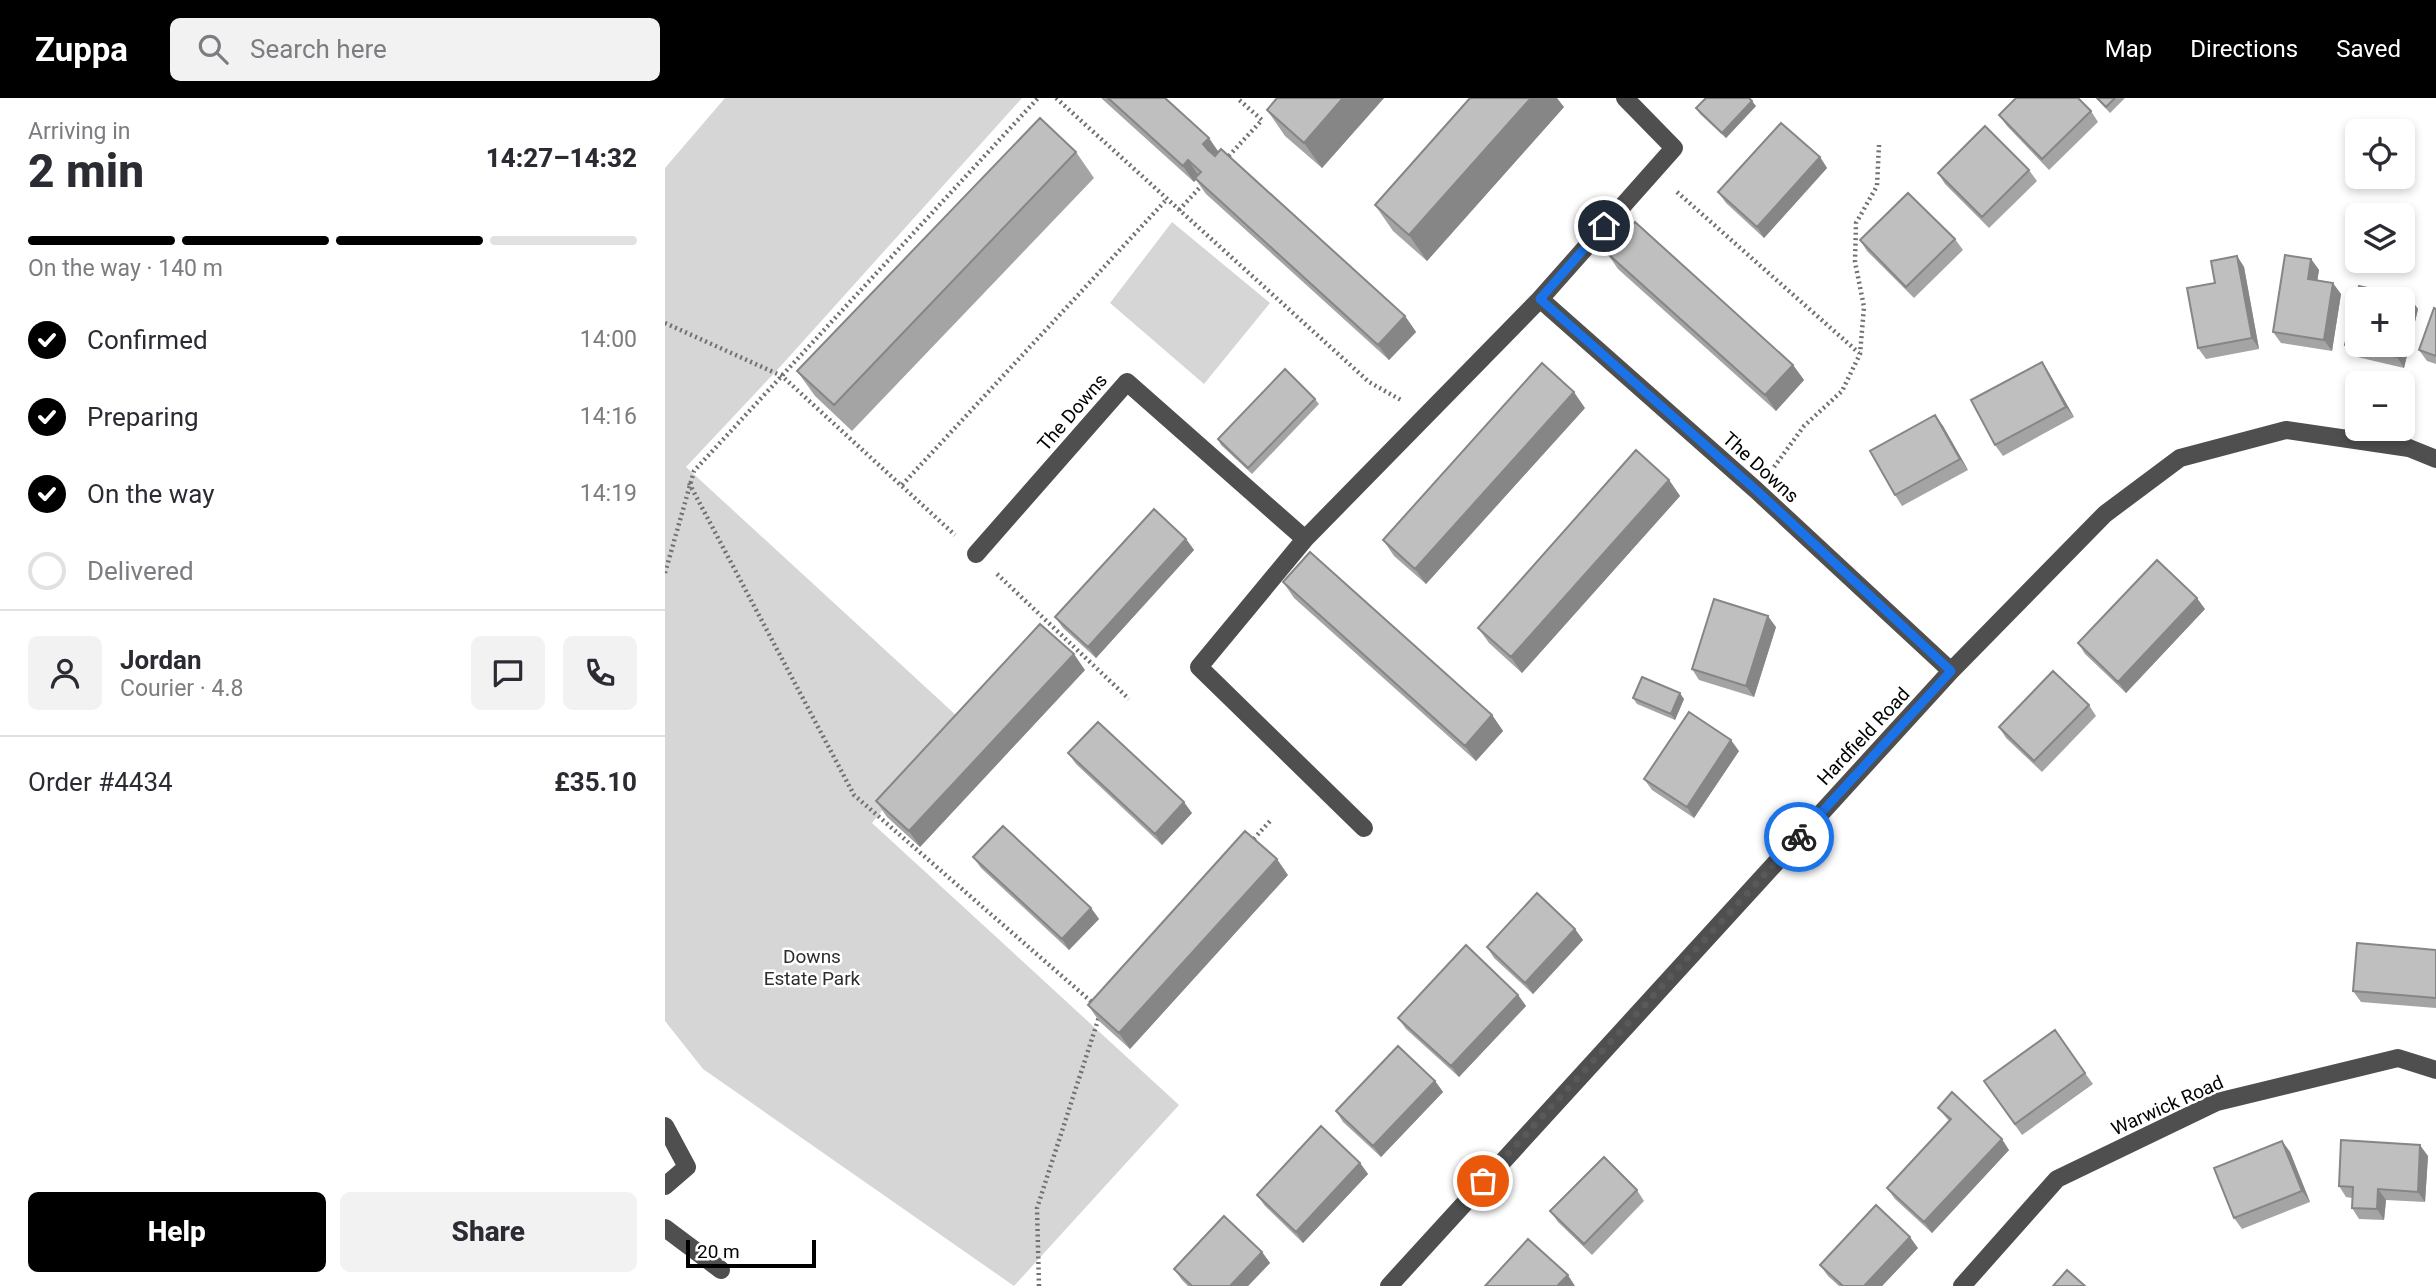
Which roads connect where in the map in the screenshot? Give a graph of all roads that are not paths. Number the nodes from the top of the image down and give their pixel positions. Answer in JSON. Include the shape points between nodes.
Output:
{"nodes":[{"id":1,"x":1625,"y":98,"type":"edge"},
{"id":2,"x":1540,"y":299,"type":"junction"},
{"id":3,"x":2436,"y":459,"type":"edge"},
{"id":4,"x":1305,"y":539,"type":"junction"},
{"id":5,"x":976,"y":554,"type":"road end"},
{"id":6,"x":1951,"y":671,"type":"junction"},
{"id":7,"x":1364,"y":828,"type":"dead end"},
{"id":8,"x":2436,"y":1070,"type":"edge"},
{"id":9,"x":665,"y":1126,"type":"edge"},
{"id":10,"x":665,"y":1186,"type":"edge"},
{"id":11,"x":665,"y":1228,"type":"edge"},
{"id":12,"x":721,"y":1270,"type":"dead end"},
{"id":13,"x":1389,"y":1286,"type":"edge"},
{"id":14,"x":1962,"y":1286,"type":"edge"}],
"edges":[{"from":1,"to":2,"type":"street","via":[[1674,148]]},
{"from":2,"to":4,"type":"street"},
{"from":2,"to":6,"type":"street","name":"The Downs"},
{"from":3,"to":6,"type":"street","name":"Hardfield Road","via":[[2409,448],[2286,430],[2179,458],[2105,514]]},
{"from":4,"to":5,"type":"street","name":"The Downs","via":[[1127,382]]},
{"from":4,"to":7,"type":"street","via":[[1199,667]]},
{"from":6,"to":13,"type":"street","name":"Hardfield Road"},
{"from":8,"to":14,"type":"street","name":"Warwick Road","via":[[2398,1058],[2217,1102],[2057,1179]]},
{"from":9,"to":10,"type":"street","via":[[687,1167]]},
{"from":11,"to":12,"type":"street"}]}
